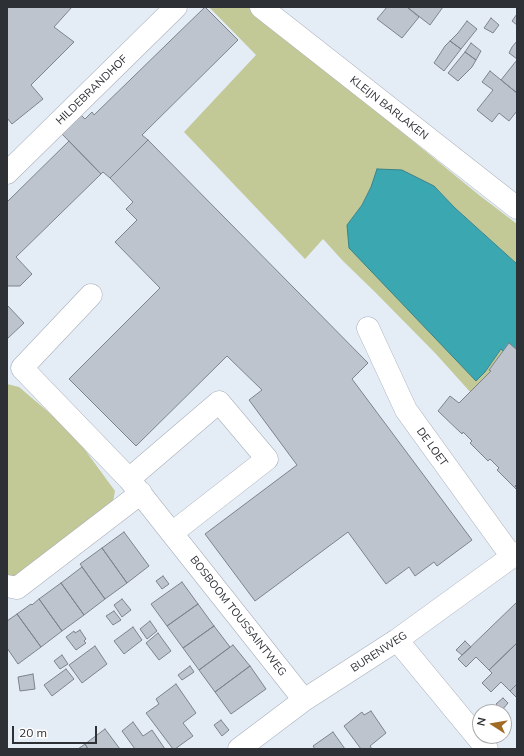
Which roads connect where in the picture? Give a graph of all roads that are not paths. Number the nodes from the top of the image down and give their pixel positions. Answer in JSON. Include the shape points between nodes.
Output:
{"nodes":[{"id":1,"x":176,"y":7,"type":"edge"},
{"id":2,"x":261,"y":7,"type":"edge"},
{"id":3,"x":7,"y":173,"type":"edge"},
{"id":4,"x":517,"y":208,"type":"edge"},
{"id":5,"x":91,"y":295,"type":"dead end"},
{"id":6,"x":368,"y":328,"type":"dead end"},
{"id":7,"x":14,"y":368,"type":"edge"},
{"id":8,"x":135,"y":486,"type":"junction"},
{"id":9,"x":172,"y":533,"type":"junction"},
{"id":10,"x":515,"y":555,"type":"edge"},
{"id":11,"x":7,"y":586,"type":"edge"},
{"id":12,"x":397,"y":640,"type":"junction"},
{"id":13,"x":304,"y":700,"type":"junction"},
{"id":14,"x":239,"y":749,"type":"edge"},
{"id":15,"x":487,"y":749,"type":"edge"}],
"edges":[{"from":1,"to":3,"type":"street","name":"HILDEBRANDHOF"},
{"from":2,"to":4,"type":"street","name":"KLEIJN BARLAKEN"},
{"from":5,"to":7,"type":"street","name":"BOSBOOM TOUSSAINTWEG"},
{"from":6,"to":10,"type":"street","name":"DE LOET","via":[[406,410]]},
{"from":7,"to":8,"type":"street","name":"BOSBOOM TOUSSAINTWEG"},
{"from":8,"to":9,"type":"street","name":"BOSBOOM TOUSSAINTWEG"},
{"from":8,"to":9,"type":"street","via":[[219,402],[267,459]]},
{"from":8,"to":11,"type":"street","via":[[17,588]]},
{"from":9,"to":13,"type":"street","name":"BOSBOOM TOUSSAINTWEG"},
{"from":10,"to":12,"type":"street","name":"BURENWEG"},
{"from":12,"to":13,"type":"street","name":"BURENWEG"},
{"from":12,"to":15,"type":"street"},
{"from":13,"to":14,"type":"street","name":"BURENWEG"}]}
